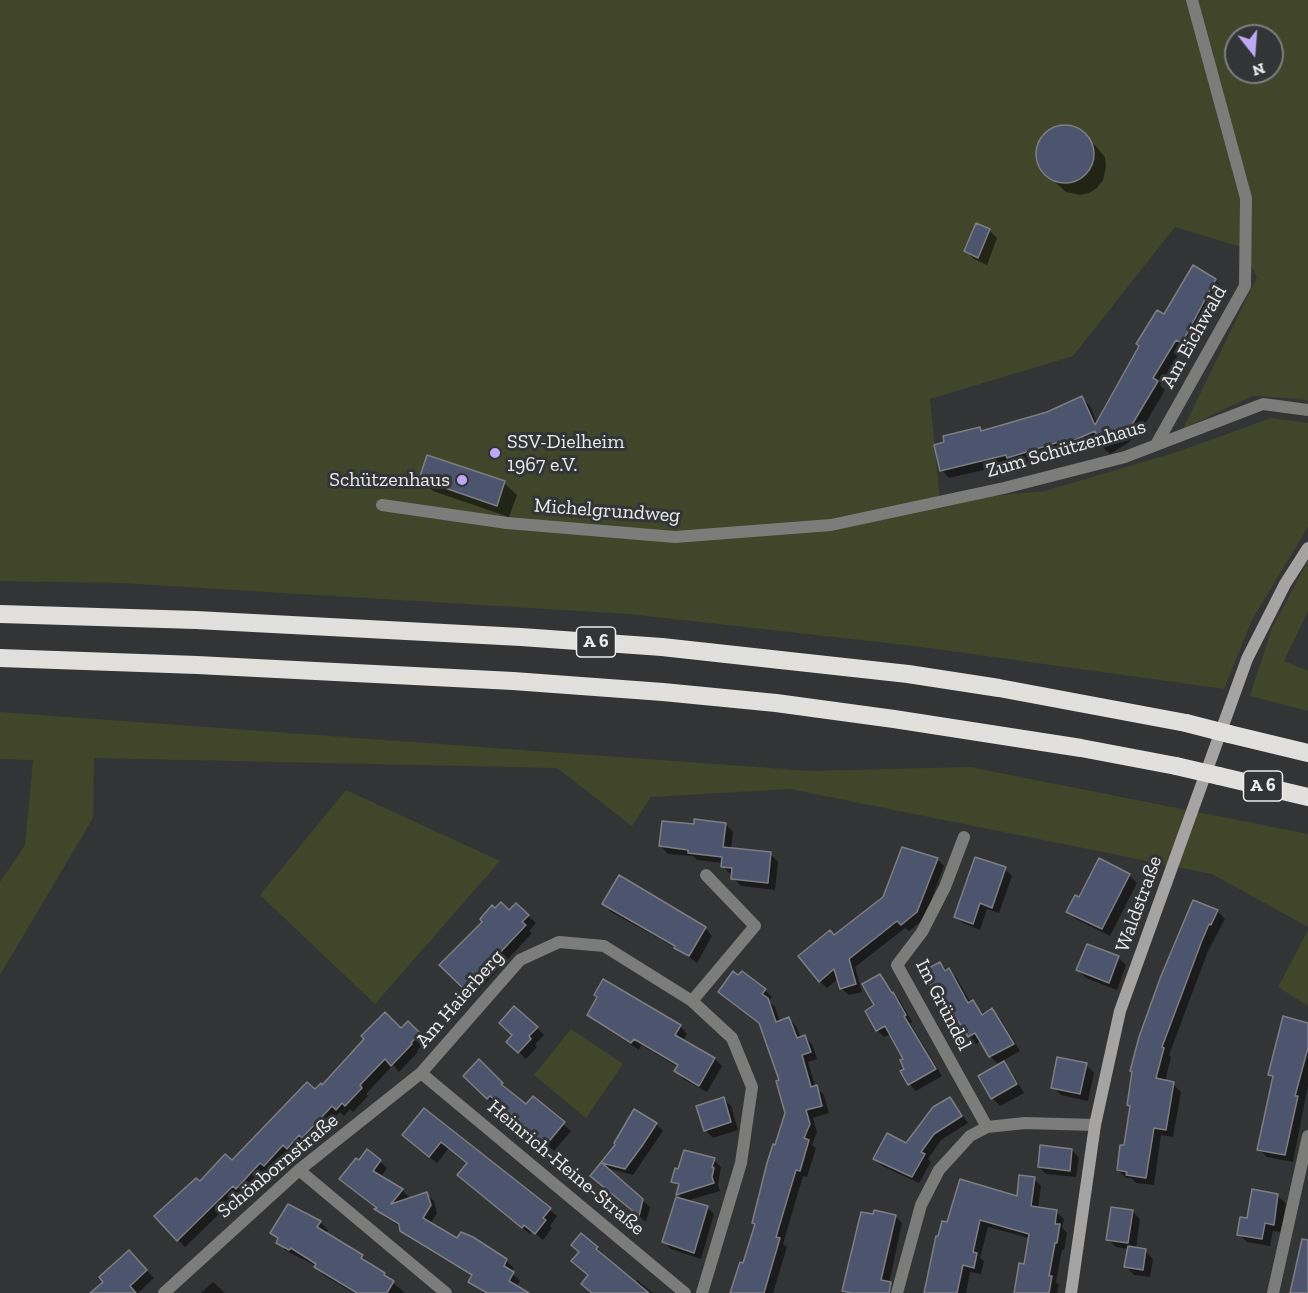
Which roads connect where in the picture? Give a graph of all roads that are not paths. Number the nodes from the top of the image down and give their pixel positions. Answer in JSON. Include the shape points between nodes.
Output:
{"nodes":[{"id":1,"x":1192,"y":0,"type":"edge"},
{"id":2,"x":1308,"y":410,"type":"edge"},
{"id":3,"x":1157,"y":443,"type":"junction"},
{"id":4,"x":382,"y":505,"type":"dead end"},
{"id":5,"x":831,"y":525,"type":"joint"},
{"id":6,"x":1308,"y":548,"type":"edge"},
{"id":7,"x":0,"y":614,"type":"edge"},
{"id":8,"x":0,"y":657,"type":"edge"},
{"id":9,"x":1308,"y":753,"type":"edge"},
{"id":10,"x":1308,"y":797,"type":"edge"},
{"id":11,"x":964,"y":837,"type":"dead end"},
{"id":12,"x":706,"y":875,"type":"dead end"},
{"id":13,"x":692,"y":1001,"type":"junction"},
{"id":14,"x":421,"y":1073,"type":"junction"},
{"id":15,"x":1095,"y":1125,"type":"junction"},
{"id":16,"x":987,"y":1127,"type":"junction"},
{"id":17,"x":1308,"y":1136,"type":"edge"},
{"id":18,"x":299,"y":1170,"type":"junction"},
{"id":19,"x":164,"y":1293,"type":"edge"},
{"id":20,"x":446,"y":1293,"type":"edge"},
{"id":21,"x":686,"y":1293,"type":"edge"},
{"id":22,"x":702,"y":1293,"type":"edge"},
{"id":23,"x":897,"y":1293,"type":"edge"},
{"id":24,"x":1071,"y":1293,"type":"edge"},
{"id":25,"x":1273,"y":1293,"type":"edge"}],
"edges":[{"from":1,"to":3,"type":"street","name":"Am Eichwald","via":[[1246,198],[1245,286]]},
{"from":2,"to":3,"type":"street","name":"Zum Schützenhaus","via":[[1263,404]]},
{"from":3,"to":5,"type":"street","name":"Zum Schützenhaus","via":[[1125,457],[1004,488]]},
{"from":4,"to":5,"type":"street","name":"Michelgrundweg","via":[[507,523],[675,537]]},
{"from":6,"to":15,"type":"street","name":"Waldstraße","via":[[1247,659],[1120,1011]]},
{"from":7,"to":9,"type":"highway","number":"A 6","bridge":true,"via":[[196,620],[662,647],[999,688],[1186,723]]},
{"from":8,"to":10,"type":"highway","number":"A 6","bridge":true,"via":[[513,681],[776,704],[1081,748]]},
{"from":11,"to":16,"type":"street","name":"Im Gründel","via":[[922,933],[897,965]]},
{"from":12,"to":13,"type":"street","via":[[755,926]]},
{"from":13,"to":14,"type":"street","name":"Am Haierberg","via":[[604,946],[559,942],[520,960]]},
{"from":13,"to":22,"type":"street","name":"Am Haierberg","via":[[732,1038],[752,1087],[741,1163]]},
{"from":14,"to":18,"type":"street","name":"Schönbornstraße"},
{"from":14,"to":21,"type":"street","name":"Heinrich-Heine-Straße"},
{"from":15,"to":16,"type":"street","via":[[1025,1123]]},
{"from":15,"to":24,"type":"street","name":"Waldstraße"},
{"from":16,"to":23,"type":"street","via":[[970,1136],[939,1170],[921,1205]]},
{"from":17,"to":25,"type":"street"},
{"from":18,"to":19,"type":"street","name":"Schönbornstraße"},
{"from":18,"to":20,"type":"street"}]}
